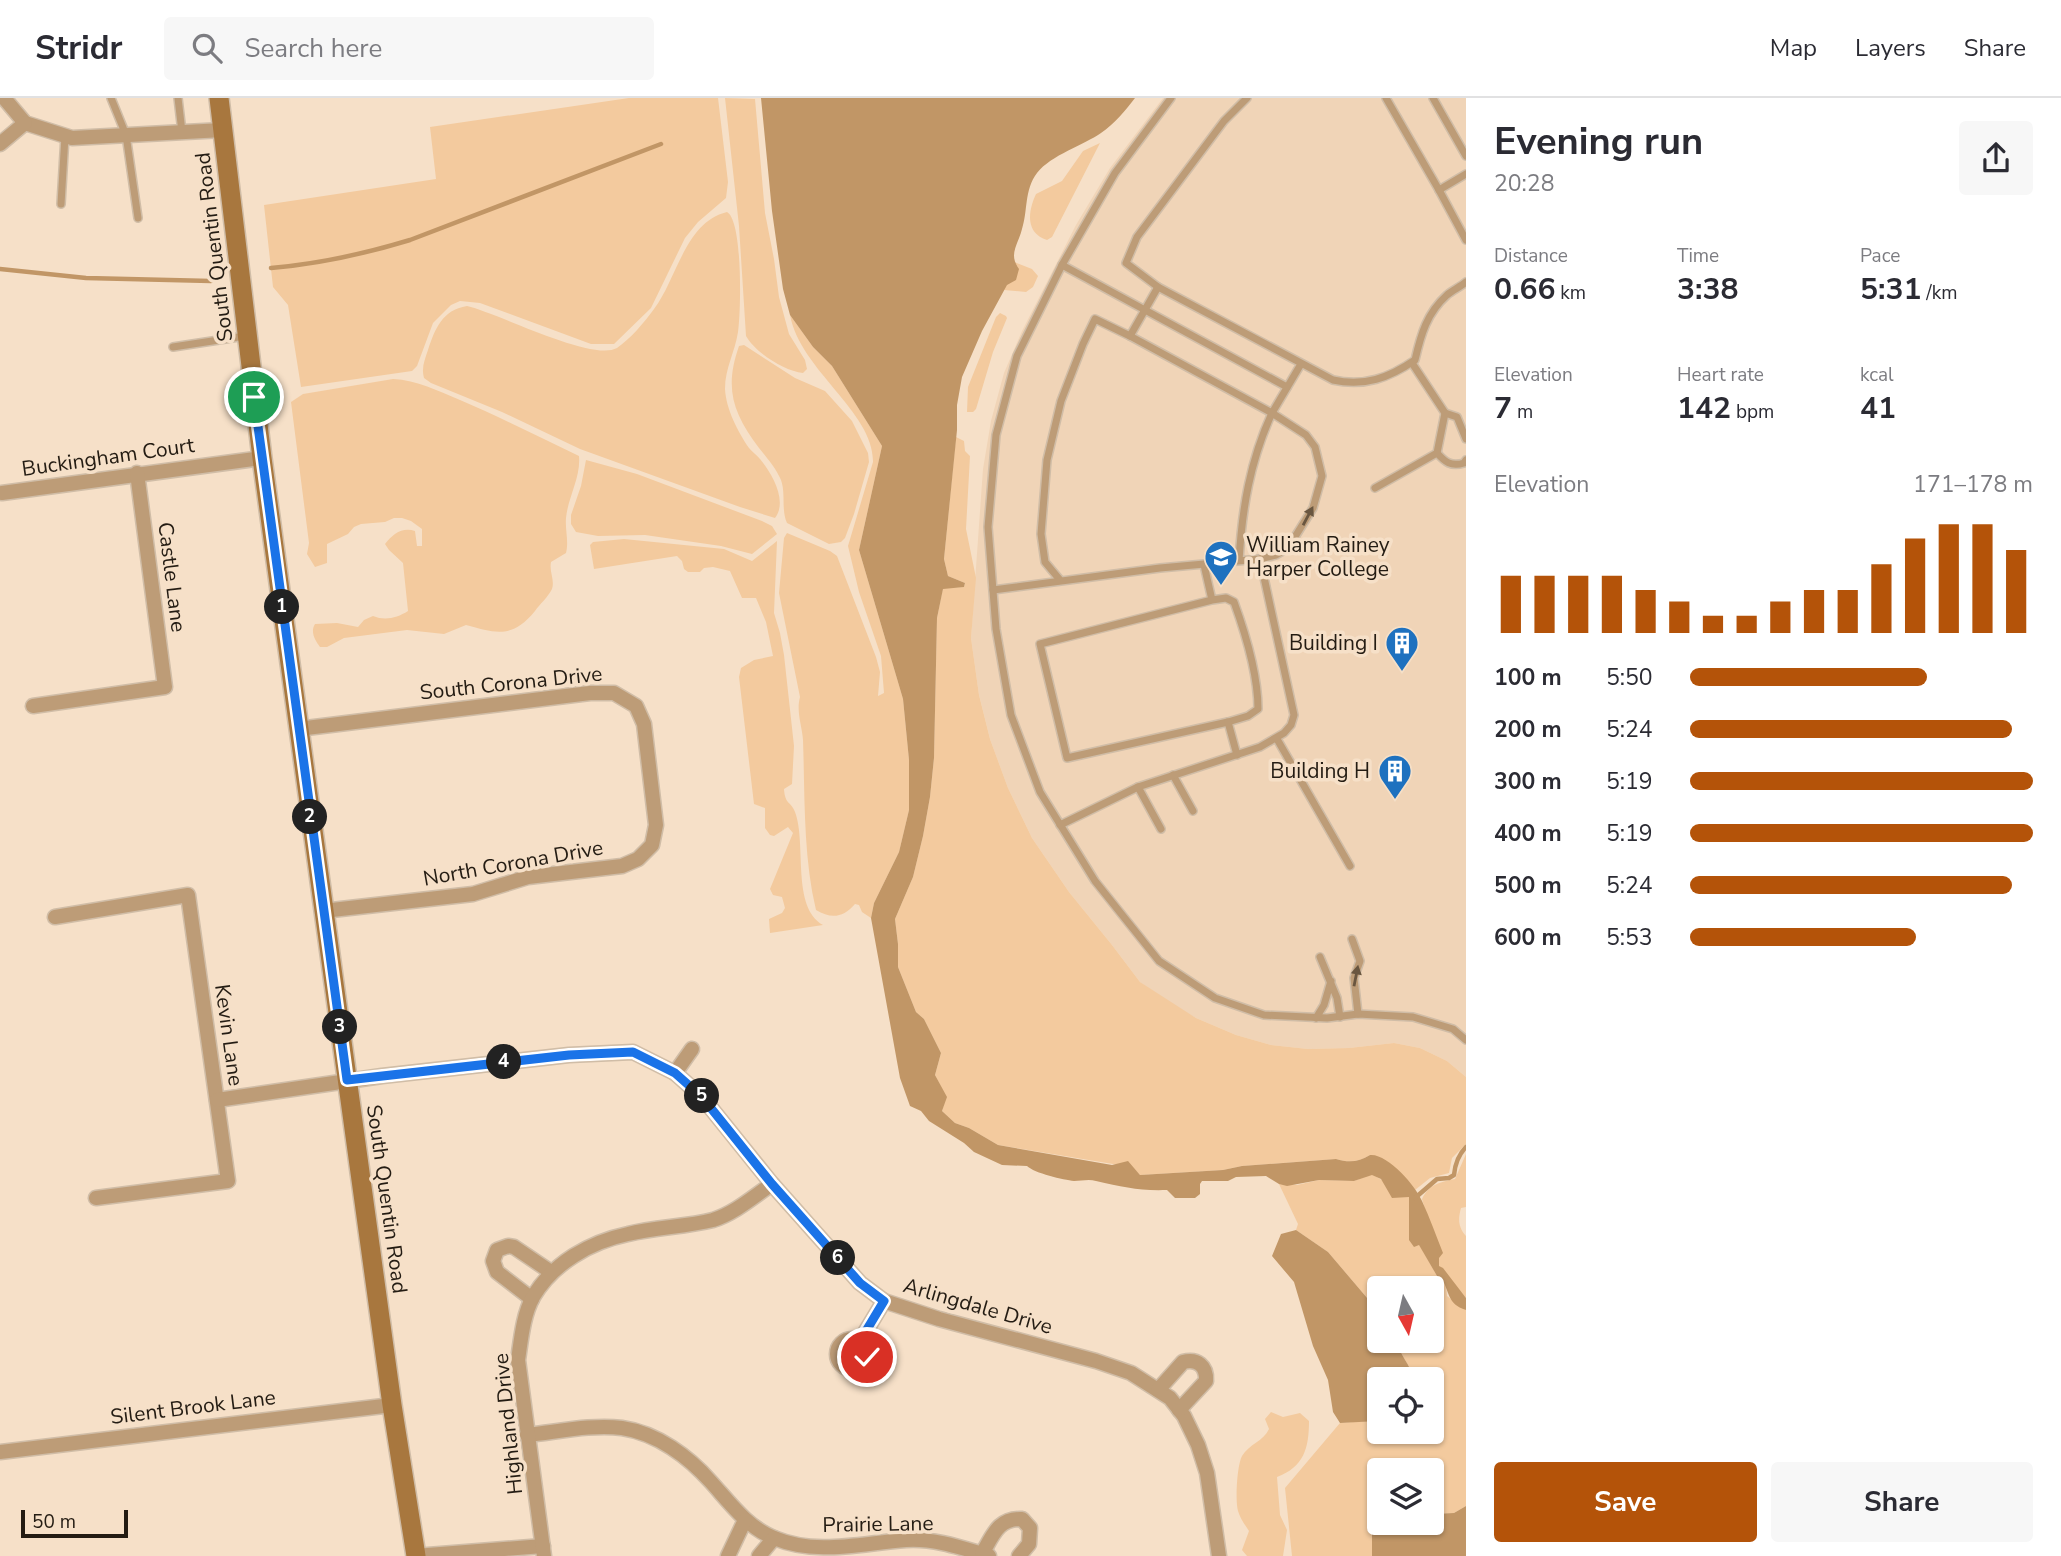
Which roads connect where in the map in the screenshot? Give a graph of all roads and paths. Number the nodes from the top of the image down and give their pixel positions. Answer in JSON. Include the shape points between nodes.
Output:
{"nodes":[{"id":1,"x":4,"y":98,"type":"edge"},
{"id":2,"x":111,"y":98,"type":"edge"},
{"id":3,"x":178,"y":98,"type":"edge"},
{"id":4,"x":219,"y":98,"type":"edge"},
{"id":5,"x":1171,"y":98,"type":"edge"},
{"id":6,"x":1247,"y":98,"type":"edge"},
{"id":7,"x":1386,"y":98,"type":"edge"},
{"id":8,"x":1433,"y":98,"type":"edge"},
{"id":9,"x":25,"y":123,"type":"junction"},
{"id":10,"x":223,"y":130,"type":"junction"},
{"id":11,"x":182,"y":133,"type":"junction"},
{"id":12,"x":126,"y":135,"type":"junction"},
{"id":13,"x":65,"y":136,"type":"junction"},
{"id":14,"x":0,"y":144,"type":"edge"},
{"id":15,"x":1466,"y":156,"type":"edge"},
{"id":16,"x":1466,"y":174,"type":"edge"},
{"id":17,"x":1439,"y":190,"type":"junction"},
{"id":18,"x":61,"y":204,"type":"dead end"},
{"id":19,"x":138,"y":218,"type":"dead end"},
{"id":20,"x":1466,"y":240,"type":"edge"},
{"id":21,"x":1062,"y":265,"type":"junction"},
{"id":22,"x":1466,"y":282,"type":"edge"},
{"id":23,"x":1158,"y":288,"type":"junction"},
{"id":24,"x":1145,"y":311,"type":"junction"},
{"id":25,"x":247,"y":336,"type":"junction"},
{"id":26,"x":1130,"y":336,"type":"junction"},
{"id":27,"x":173,"y":347,"type":"dead end"},
{"id":28,"x":1412,"y":363,"type":"junction"},
{"id":29,"x":1301,"y":364,"type":"junction"},
{"id":30,"x":1287,"y":387,"type":"junction"},
{"id":31,"x":1272,"y":413,"type":"junction"},
{"id":32,"x":1445,"y":413,"type":"junction"},
{"id":33,"x":1466,"y":439,"type":"edge"},
{"id":34,"x":1437,"y":453,"type":"junction"},
{"id":35,"x":262,"y":458,"type":"junction"},
{"id":36,"x":1466,"y":460,"type":"edge"},
{"id":37,"x":137,"y":473,"type":"junction"},
{"id":38,"x":1375,"y":488,"type":"dead end"},
{"id":39,"x":2,"y":493,"type":"dead end"},
{"id":40,"x":1260,"y":559,"type":"junction"},
{"id":41,"x":1239,"y":561,"type":"junction"},
{"id":42,"x":1204,"y":565,"type":"junction"},
{"id":43,"x":1060,"y":580,"type":"junction"},
{"id":44,"x":993,"y":590,"type":"junction"},
{"id":45,"x":1212,"y":600,"type":"junction"},
{"id":46,"x":33,"y":706,"type":"dead end"},
{"id":47,"x":1228,"y":722,"type":"junction"},
{"id":48,"x":298,"y":729,"type":"junction"},
{"id":49,"x":1277,"y":739,"type":"junction"},
{"id":50,"x":1237,"y":755,"type":"junction"},
{"id":51,"x":1173,"y":775,"type":"junction"},
{"id":52,"x":1138,"y":787,"type":"junction"},
{"id":53,"x":654,"y":793,"type":"joint"},
{"id":54,"x":1194,"y":811,"type":"dead end"},
{"id":55,"x":1060,"y":825,"type":"junction"},
{"id":56,"x":1161,"y":829,"type":"dead end"},
{"id":57,"x":1350,"y":866,"type":"dead end"},
{"id":58,"x":323,"y":911,"type":"junction"},
{"id":59,"x":55,"y":917,"type":"dead end"},
{"id":60,"x":1352,"y":939,"type":"dead end"},
{"id":61,"x":1320,"y":957,"type":"dead end"},
{"id":62,"x":1331,"y":980,"type":"junction"},
{"id":63,"x":1359,"y":1014,"type":"junction"},
{"id":64,"x":1340,"y":1017,"type":"junction"},
{"id":65,"x":1316,"y":1018,"type":"junction"},
{"id":66,"x":1466,"y":1040,"type":"edge"},
{"id":67,"x":692,"y":1049,"type":"dead end"},
{"id":68,"x":675,"y":1073,"type":"junction"},
{"id":69,"x":347,"y":1080,"type":"junction"},
{"id":70,"x":217,"y":1100,"type":"junction"},
{"id":71,"x":772,"y":1184,"type":"junction"},
{"id":72,"x":96,"y":1198,"type":"dead end"},
{"id":73,"x":551,"y":1272,"type":"junction"},
{"id":74,"x":532,"y":1299,"type":"junction"},
{"id":75,"x":884,"y":1301,"type":"junction"},
{"id":76,"x":860,"y":1341,"type":"dead end"},
{"id":77,"x":1158,"y":1390,"type":"junction"},
{"id":78,"x":392,"y":1405,"type":"junction"},
{"id":79,"x":1179,"y":1410,"type":"junction"},
{"id":80,"x":527,"y":1435,"type":"junction"},
{"id":81,"x":0,"y":1452,"type":"edge"},
{"id":82,"x":745,"y":1520,"type":"junction"},
{"id":83,"x":774,"y":1538,"type":"junction"},
{"id":84,"x":544,"y":1551,"type":"edge"},
{"id":85,"x":985,"y":1555,"type":"edge"},
{"id":86,"x":416,"y":1556,"type":"edge"},
{"id":87,"x":727,"y":1556,"type":"edge"},
{"id":88,"x":759,"y":1556,"type":"edge"},
{"id":89,"x":1019,"y":1556,"type":"edge"},
{"id":90,"x":1219,"y":1556,"type":"edge"}],
"edges":[{"from":1,"to":9,"type":"street"},
{"from":2,"to":12,"type":"lane"},
{"from":3,"to":11,"type":"lane"},
{"from":4,"to":10,"type":"main road","name":"South Quentin Road"},
{"from":5,"to":21,"type":"lane","via":[[1115,173]]},
{"from":6,"to":23,"type":"lane","via":[[1224,121],[1137,237],[1126,263]]},
{"from":7,"to":17,"type":"lane"},
{"from":8,"to":15,"type":"lane"},
{"from":9,"to":13,"type":"street"},
{"from":9,"to":14,"type":"street"},
{"from":10,"to":11,"type":"street"},
{"from":10,"to":25,"type":"main road","name":"South Quentin Road"},
{"from":11,"to":12,"type":"street"},
{"from":12,"to":13,"type":"street"},
{"from":12,"to":19,"type":"lane"},
{"from":13,"to":18,"type":"lane"},
{"from":16,"to":17,"type":"lane"},
{"from":17,"to":20,"type":"lane"},
{"from":21,"to":24,"type":"lane"},
{"from":21,"to":44,"type":"lane","via":[[1017,356],[996,435],[988,527]]},
{"from":22,"to":28,"type":"lane","via":[[1449,293],[1428,318]]},
{"from":23,"to":24,"type":"lane"},
{"from":23,"to":29,"type":"lane"},
{"from":24,"to":26,"type":"lane"},
{"from":24,"to":30,"type":"lane"},
{"from":25,"to":27,"type":"lane"},
{"from":25,"to":35,"type":"main road","name":"South Quentin Road"},
{"from":26,"to":31,"type":"lane"},
{"from":26,"to":43,"type":"lane","via":[[1096,319],[1061,401],[1047,460],[1041,534],[1045,562]]},
{"from":28,"to":29,"type":"lane","via":[[1371,383],[1352,384]]},
{"from":28,"to":32,"type":"lane"},
{"from":29,"to":30,"type":"lane"},
{"from":30,"to":31,"type":"lane"},
{"from":40,"to":31,"type":"lane","one_way":true,"via":[[1288,548],[1297,537],[1322,476],[1315,447],[1306,435]]},
{"from":31,"to":41,"type":"lane","via":[[1251,467]]},
{"from":32,"to":33,"type":"lane","via":[[1457,417]]},
{"from":32,"to":34,"type":"lane"},
{"from":34,"to":36,"type":"lane","via":[[1446,464]]},
{"from":34,"to":38,"type":"lane"},
{"from":35,"to":37,"type":"street","name":"Buckingham Court"},
{"from":35,"to":48,"type":"main road","name":"South Quentin Road"},
{"from":37,"to":39,"type":"street","name":"Buckingham Court"},
{"from":37,"to":46,"type":"street","name":"Castle Lane","via":[[165,687]]},
{"from":40,"to":41,"type":"lane"},
{"from":40,"to":49,"type":"lane","via":[[1294,715]]},
{"from":41,"to":42,"type":"lane"},
{"from":42,"to":43,"type":"lane"},
{"from":42,"to":45,"type":"lane"},
{"from":43,"to":44,"type":"lane"},
{"from":44,"to":55,"type":"lane","via":[[1011,715],[1040,792]]},
{"from":45,"to":47,"type":"lane","via":[[1234,602],[1258,696],[1258,709]]},
{"from":45,"to":47,"type":"lane","via":[[1040,644],[1067,758]]},
{"from":47,"to":50,"type":"lane"},
{"from":48,"to":53,"type":"street","name":"South Corona Drive","via":[[614,693],[636,705],[644,724]]},
{"from":48,"to":58,"type":"main road","name":"South Quentin Road"},
{"from":49,"to":50,"type":"lane"},
{"from":49,"to":57,"type":"lane"},
{"from":50,"to":51,"type":"lane"},
{"from":51,"to":52,"type":"lane"},
{"from":51,"to":54,"type":"lane"},
{"from":52,"to":55,"type":"lane"},
{"from":52,"to":56,"type":"lane"},
{"from":53,"to":58,"type":"street","name":"North Corona Drive","via":[[652,845],[622,866],[528,877],[473,894]]},
{"from":55,"to":65,"type":"lane","via":[[1095,881],[1159,961],[1215,998],[1264,1015]]},
{"from":58,"to":69,"type":"main road","name":"South Quentin Road"},
{"from":59,"to":70,"type":"street","name":"Kevin Lane","via":[[188,895]]},
{"from":63,"to":60,"type":"lane","one_way":true,"via":[[1354,978],[1360,961]]},
{"from":61,"to":62,"type":"lane"},
{"from":62,"to":64,"type":"lane"},
{"from":62,"to":65,"type":"lane"},
{"from":63,"to":64,"type":"lane"},
{"from":63,"to":66,"type":"lane","via":[[1413,1017],[1453,1029]]},
{"from":64,"to":65,"type":"lane"},
{"from":67,"to":68,"type":"street"},
{"from":68,"to":69,"type":"street","name":"Arlingdale Drive","via":[[633,1052]]},
{"from":68,"to":71,"type":"street","name":"Arlingdale Drive","via":[[702,1097]]},
{"from":69,"to":70,"type":"street","name":"Arlingdale Drive"},
{"from":69,"to":78,"type":"main road","name":"South Quentin Road"},
{"from":70,"to":72,"type":"street","name":"Kevin Lane","via":[[228,1181]]},
{"from":71,"to":73,"type":"street","name":"Highland Drive","via":[[743,1206],[713,1219],[595,1244]]},
{"from":71,"to":75,"type":"street","name":"Arlingdale Drive","via":[[860,1283]]},
{"from":73,"to":74,"type":"street","name":"Highland Drive"},
{"from":73,"to":74,"type":"street","via":[[514,1247],[497,1250],[493,1261],[497,1272]]},
{"from":74,"to":80,"type":"street","name":"Highland Drive","via":[[518,1360]]},
{"from":75,"to":76,"type":"street"},
{"from":75,"to":77,"type":"street","name":"Arlingdale Drive","via":[[1096,1361],[1131,1373]]},
{"from":77,"to":79,"type":"street","name":"Arlingdale Drive"},
{"from":77,"to":79,"type":"street","via":[[1183,1362],[1200,1364],[1206,1381]]},
{"from":78,"to":81,"type":"street","name":"Silent Brook Lane"},
{"from":78,"to":86,"type":"main road","name":"South Quentin Road"},
{"from":79,"to":90,"type":"street","name":"Arlingdale Drive","via":[[1207,1473]]},
{"from":80,"to":82,"type":"street","name":"Prairie Lane","via":[[623,1428],[653,1438],[678,1450]]},
{"from":80,"to":84,"type":"street","name":"Highland Drive"},
{"from":82,"to":83,"type":"street","name":"Prairie Lane"},
{"from":82,"to":87,"type":"street"},
{"from":83,"to":85,"type":"street","name":"Prairie Lane","via":[[843,1549],[908,1540],[952,1545]]},
{"from":83,"to":88,"type":"street"},
{"from":84,"to":86,"type":"street","name":"Highland Drive"},
{"from":85,"to":89,"type":"street","name":"Prairie Lane","via":[[998,1526],[1010,1518],[1023,1519],[1030,1528],[1030,1544]]}]}
